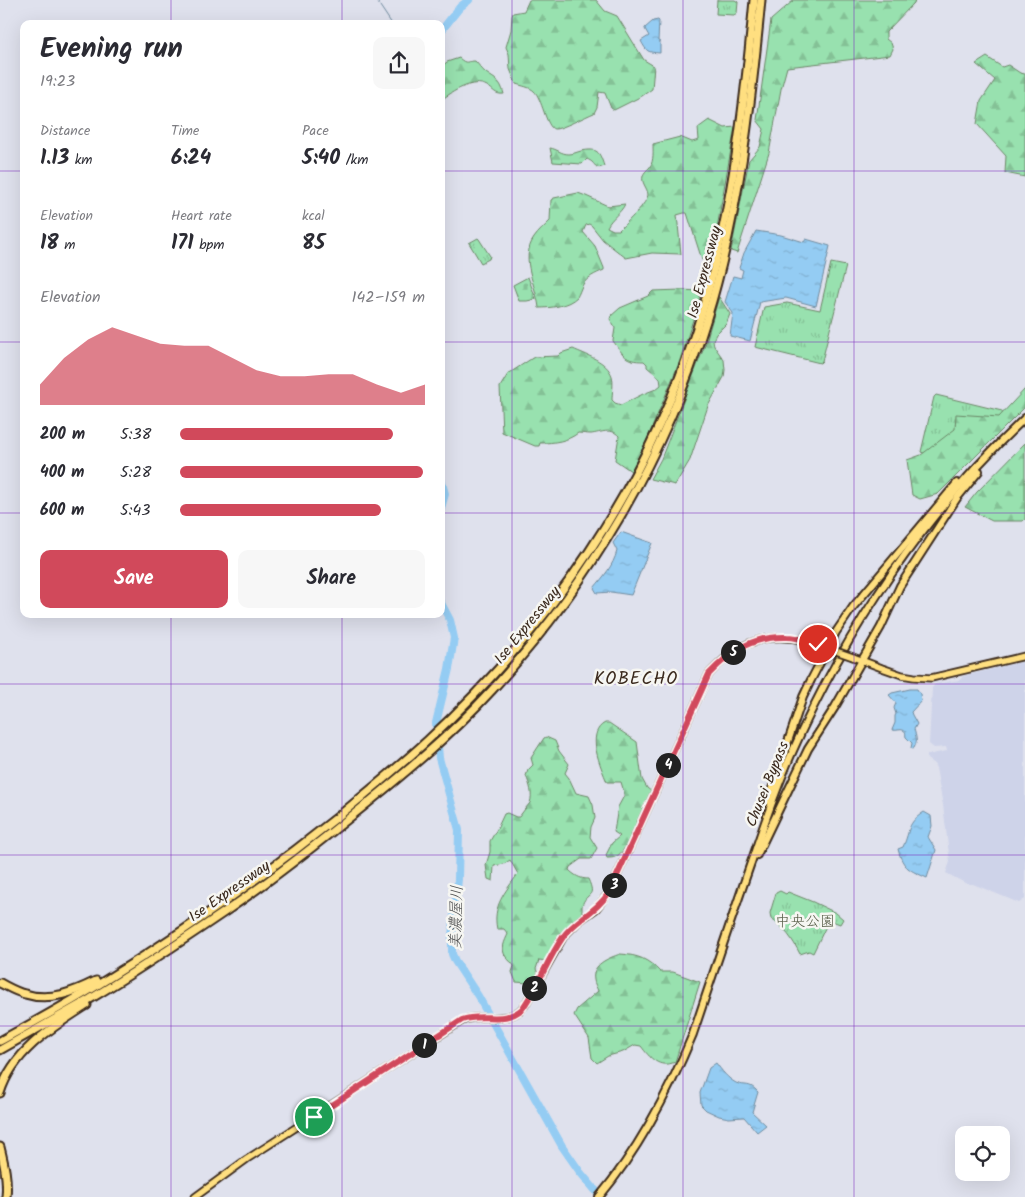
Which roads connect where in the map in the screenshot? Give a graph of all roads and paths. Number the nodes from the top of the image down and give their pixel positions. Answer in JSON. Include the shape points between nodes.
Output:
{"nodes":[{"id":1,"x":754,"y":0,"type":"edge"},
{"id":2,"x":761,"y":0,"type":"edge"},
{"id":3,"x":752,"y":54,"type":"junction"},
{"id":4,"x":1025,"y":418,"type":"edge"},
{"id":5,"x":991,"y":452,"type":"junction"},
{"id":6,"x":600,"y":543,"type":"junction"},
{"id":7,"x":831,"y":648,"type":"junction"},
{"id":8,"x":1025,"y":656,"type":"edge"},
{"id":9,"x":861,"y":660,"type":"junction"},
{"id":10,"x":756,"y":848,"type":"junction"},
{"id":11,"x":731,"y":922,"type":"junction"},
{"id":12,"x":185,"y":930,"type":"junction"},
{"id":13,"x":138,"y":969,"type":"junction"},
{"id":14,"x":0,"y":983,"type":"edge"},
{"id":15,"x":0,"y":1041,"type":"edge"},
{"id":16,"x":0,"y":1050,"type":"edge"},
{"id":17,"x":0,"y":1093,"type":"edge"},
{"id":18,"x":0,"y":1147,"type":"edge"},
{"id":19,"x":0,"y":1164,"type":"edge"},
{"id":20,"x":5,"y":1173,"type":"junction"},
{"id":21,"x":6,"y":1197,"type":"edge"},
{"id":22,"x":195,"y":1197,"type":"edge"},
{"id":23,"x":599,"y":1197,"type":"edge"}],
"edges":[{"from":1,"to":3,"type":"highway","name":"Ise Expressway"},
{"from":2,"to":3,"type":"highway","name":"Ise Expressway"},
{"from":3,"to":6,"type":"highway","name":"Ise Expressway","via":[[742,169],[734,211],[708,303],[641,474]]},
{"from":4,"to":5,"type":"highway","name":"Chusei Bypass"},
{"from":5,"to":7,"type":"highway","via":[[951,490],[853,607],[836,632]]},
{"from":5,"to":9,"type":"highway","via":[[908,572]]},
{"from":5,"to":10,"type":"highway","name":"Chusei Bypass","via":[[912,545],[855,629],[791,755]]},
{"from":6,"to":12,"type":"highway","name":"Ise Expressway","via":[[515,651],[429,740],[317,833]]},
{"from":6,"to":13,"type":"highway","name":"Ise Expressway","via":[[567,599],[544,629],[458,724],[385,790],[319,843],[265,884]]},
{"from":7,"to":9,"type":"main road","bridge":true},
{"from":7,"to":10,"type":"highway","via":[[803,697]]},
{"from":7,"to":22,"type":"main road","via":[[788,637],[756,641],[732,652],[709,674],[610,891],[596,909],[564,936],[522,1009],[509,1017],[467,1018],[456,1024],[247,1159]]},
{"from":8,"to":9,"type":"main road","via":[[931,678],[902,675]]},
{"from":9,"to":11,"type":"highway","via":[[801,764],[763,842]]},
{"from":10,"to":11,"type":"highway","name":"Chusei Bypass"},
{"from":11,"to":23,"type":"highway","name":"Chusei Bypass","via":[[693,1034],[670,1086],[647,1130]]},
{"from":12,"to":14,"type":"highway","via":[[100,979],[68,993],[33,996]]},
{"from":12,"to":15,"type":"highway","name":"Ise Expressway","via":[[100,984]]},
{"from":13,"to":16,"type":"highway","name":"Ise Expressway"},
{"from":13,"to":17,"type":"highway","via":[[30,1046],[12,1066]]},
{"from":18,"to":20,"type":"highway"},
{"from":19,"to":20,"type":"highway"},
{"from":20,"to":21,"type":"highway"}]}
